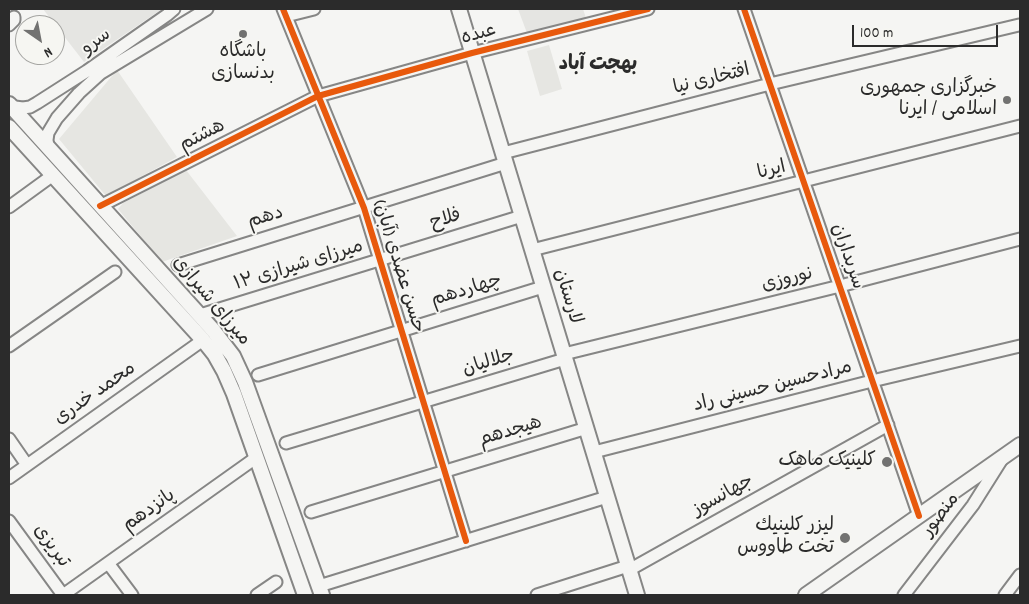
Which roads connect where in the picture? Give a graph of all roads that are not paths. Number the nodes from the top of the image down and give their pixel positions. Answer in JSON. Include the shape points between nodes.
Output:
{"nodes":[{"id":1,"x":174,"y":9,"type":"edge"},
{"id":2,"x":204,"y":9,"type":"edge"},
{"id":3,"x":314,"y":9,"type":"edge"},
{"id":4,"x":459,"y":9,"type":"edge"},
{"id":5,"x":648,"y":9,"type":"edge"},
{"id":6,"x":744,"y":9,"type":"edge"},
{"id":7,"x":284,"y":12,"type":"edge"},
{"id":8,"x":1019,"y":25,"type":"dead end"},
{"id":9,"x":472,"y":53,"type":"junction"},
{"id":10,"x":770,"y":84,"type":"junction"},
{"id":11,"x":318,"y":96,"type":"junction"},
{"id":12,"x":9,"y":104,"type":"edge"},
{"id":13,"x":1020,"y":126,"type":"edge"},
{"id":14,"x":9,"y":127,"type":"edge"},
{"id":15,"x":48,"y":148,"type":"junction"},
{"id":16,"x":504,"y":158,"type":"junction"},
{"id":17,"x":53,"y":175,"type":"junction"},
{"id":18,"x":804,"y":182,"type":"junction"},
{"id":19,"x":100,"y":206,"type":"junction"},
{"id":20,"x":9,"y":207,"type":"edge"},
{"id":21,"x":364,"y":208,"type":"junction"},
{"id":22,"x":522,"y":216,"type":"junction"},
{"id":23,"x":1020,"y":239,"type":"edge"},
{"id":24,"x":532,"y":250,"type":"junction"},
{"id":25,"x":380,"y":260,"type":"junction"},
{"id":26,"x":178,"y":265,"type":"dead end"},
{"id":27,"x":115,"y":272,"type":"dead end"},
{"id":28,"x":840,"y":286,"type":"junction"},
{"id":29,"x":543,"y":287,"type":"junction"},
{"id":30,"x":200,"y":315,"type":"junction"},
{"id":31,"x":189,"y":326,"type":"junction"},
{"id":32,"x":213,"y":330,"type":"junction"},
{"id":33,"x":402,"y":330,"type":"junction"},
{"id":34,"x":203,"y":340,"type":"junction"},
{"id":35,"x":9,"y":346,"type":"edge"},
{"id":36,"x":1020,"y":346,"type":"edge"},
{"id":37,"x":565,"y":357,"type":"junction"},
{"id":38,"x":258,"y":375,"type":"dead end"},
{"id":39,"x":872,"y":380,"type":"junction"},
{"id":40,"x":424,"y":402,"type":"junction"},
{"id":41,"x":888,"y":425,"type":"junction"},
{"id":42,"x":586,"y":428,"type":"junction"},
{"id":43,"x":9,"y":439,"type":"edge"},
{"id":44,"x":286,"y":444,"type":"dead end"},
{"id":45,"x":1020,"y":444,"type":"edge"},
{"id":46,"x":594,"y":452,"type":"junction"},
{"id":47,"x":1020,"y":453,"type":"edge"},
{"id":48,"x":1005,"y":456,"type":"junction"},
{"id":49,"x":257,"y":457,"type":"junction"},
{"id":50,"x":27,"y":465,"type":"junction"},
{"id":51,"x":445,"y":471,"type":"junction"},
{"id":52,"x":9,"y":478,"type":"edge"},
{"id":53,"x":607,"y":497,"type":"junction"},
{"id":54,"x":311,"y":512,"type":"dead end"},
{"id":55,"x":919,"y":516,"type":"junction"},
{"id":56,"x":9,"y":520,"type":"edge"},
{"id":57,"x":466,"y":541,"type":"junction"},
{"id":58,"x":108,"y":563,"type":"junction"},
{"id":59,"x":629,"y":568,"type":"junction"},
{"id":60,"x":1020,"y":575,"type":"edge"},
{"id":61,"x":276,"y":582,"type":"dead end"},
{"id":62,"x":320,"y":591,"type":"edge"},
{"id":63,"x":63,"y":595,"type":"edge"},
{"id":64,"x":132,"y":595,"type":"edge"},
{"id":65,"x":258,"y":595,"type":"edge"},
{"id":66,"x":305,"y":595,"type":"edge"},
{"id":67,"x":537,"y":595,"type":"edge"},
{"id":68,"x":637,"y":595,"type":"edge"},
{"id":69,"x":806,"y":595,"type":"edge"},
{"id":70,"x":904,"y":595,"type":"edge"},
{"id":71,"x":1005,"y":595,"type":"edge"}],
"edges":[{"from":1,"to":12,"type":"street","name":"سرو","via":[[38,104],[23,108]]},
{"from":2,"to":15,"type":"street","via":[[101,73],[79,93],[52,126],[48,133]]},
{"from":3,"to":7,"type":"street"},
{"from":4,"to":9,"type":"main road","name":"لارستان"},
{"from":5,"to":9,"type":"street","name":"عبده"},
{"from":6,"to":10,"type":"street","name":"سربداران"},
{"from":7,"to":11,"type":"street","name":"حسن عضدی (آبان)"},
{"from":8,"to":10,"type":"street","name":"افتخاری نیا"},
{"from":9,"to":11,"type":"street","name":"عبده"},
{"from":9,"to":16,"type":"main road","name":"لارستان"},
{"from":10,"to":16,"type":"street","name":"افتخاری نیا"},
{"from":10,"to":18,"type":"street","name":"سربداران"},
{"from":11,"to":19,"type":"street","name":"هشتم"},
{"from":11,"to":21,"type":"street","name":"حسن عضدی (آبان)"},
{"from":12,"to":15,"type":"main road","name":"میرزای شیرازی"},
{"from":13,"to":18,"type":"street","name":"ايرنا"},
{"from":14,"to":17,"type":"main road","name":"میرزای شیرازی"},
{"from":15,"to":19,"type":"main road","name":"میرزای شیرازی"},
{"from":16,"to":21,"type":"street","name":"افتخاری نیا"},
{"from":16,"to":22,"type":"main road","name":"لارستان"},
{"from":17,"to":20,"type":"street"},
{"from":17,"to":31,"type":"main road","name":"میرزای شیرازی"},
{"from":18,"to":24,"type":"street","name":"ايرنا"},
{"from":18,"to":28,"type":"street","name":"سربداران"},
{"from":19,"to":30,"type":"main road","name":"میرزای شیرازی"},
{"from":21,"to":25,"type":"street","name":"حسن عضدی (آبان)"},
{"from":21,"to":26,"type":"street","name":"دهم"},
{"from":22,"to":24,"type":"main road","name":"لارستان"},
{"from":22,"to":25,"type":"street","name":"فلاح"},
{"from":23,"to":28,"type":"street","name":"نوروزی"},
{"from":24,"to":29,"type":"main road","name":"لارستان"},
{"from":25,"to":30,"type":"street","name":"میرزای شیرازی ۱۲"},
{"from":25,"to":33,"type":"street","name":"حسن عضدی (آبان)"},
{"from":27,"to":35,"type":"street"},
{"from":28,"to":37,"type":"street","name":"نوروزی"},
{"from":28,"to":39,"type":"street","name":"سربداران"},
{"from":29,"to":33,"type":"street","name":"چهاردهم"},
{"from":29,"to":37,"type":"main road","name":"لارستان"},
{"from":30,"to":31,"type":"main road"},
{"from":30,"to":32,"type":"main road","name":"میرزای شیرازی"},
{"from":31,"to":34,"type":"main road","name":"میرزای شیرازی"},
{"from":32,"to":34,"type":"main road"},
{"from":32,"to":62,"type":"main road","name":"میرزای شیرازی","via":[[242,374]]},
{"from":33,"to":38,"type":"street","name":"چهاردهم"},
{"from":33,"to":40,"type":"street","name":"حسن عضدی (آبان)"},
{"from":34,"to":49,"type":"main road","name":"میرزای شیرازی","via":[[224,371]]},
{"from":34,"to":50,"type":"street","name":"محمد خدری"},
{"from":36,"to":39,"type":"street","name":"مرادحسین حسینی راد"},
{"from":37,"to":40,"type":"street","name":"جلالیان"},
{"from":37,"to":42,"type":"main road","name":"لارستان"},
{"from":39,"to":41,"type":"street","name":"سربداران"},
{"from":39,"to":46,"type":"street","name":"مرادحسین حسینی راد"},
{"from":40,"to":44,"type":"street","name":"جلالیان"},
{"from":40,"to":51,"type":"street","name":"حسن عضدی (آبان)"},
{"from":41,"to":55,"type":"street","name":"سربداران"},
{"from":41,"to":59,"type":"street","name":"جهانسوز"},
{"from":42,"to":46,"type":"main road","name":"لارستان"},
{"from":42,"to":51,"type":"street","name":"هیجدهم"},
{"from":43,"to":50,"type":"street"},
{"from":45,"to":48,"type":"main road"},
{"from":46,"to":53,"type":"main road","name":"لارستان"},
{"from":47,"to":48,"type":"main road"},
{"from":48,"to":55,"type":"main road"},
{"from":48,"to":70,"type":"street","name":"منصور","via":[[974,505]]},
{"from":49,"to":58,"type":"street","name":"پانزدهم"},
{"from":49,"to":66,"type":"main road","name":"میرزای شیرازی"},
{"from":50,"to":52,"type":"street","name":"محمد خدری"},
{"from":51,"to":54,"type":"street","name":"هیجدهم"},
{"from":51,"to":57,"type":"street","name":"حسن عضدی (آبان)"},
{"from":53,"to":57,"type":"street"},
{"from":53,"to":59,"type":"main road","name":"لارستان"},
{"from":55,"to":69,"type":"main road"},
{"from":56,"to":63,"type":"street","name":"تبریزی"},
{"from":57,"to":62,"type":"street"},
{"from":58,"to":63,"type":"street","name":"پانزدهم"},
{"from":58,"to":64,"type":"street"},
{"from":59,"to":67,"type":"street","name":"جهانسوز"},
{"from":59,"to":68,"type":"main road","name":"لارستان"},
{"from":60,"to":71,"type":"street"},
{"from":61,"to":65,"type":"street"}]}
